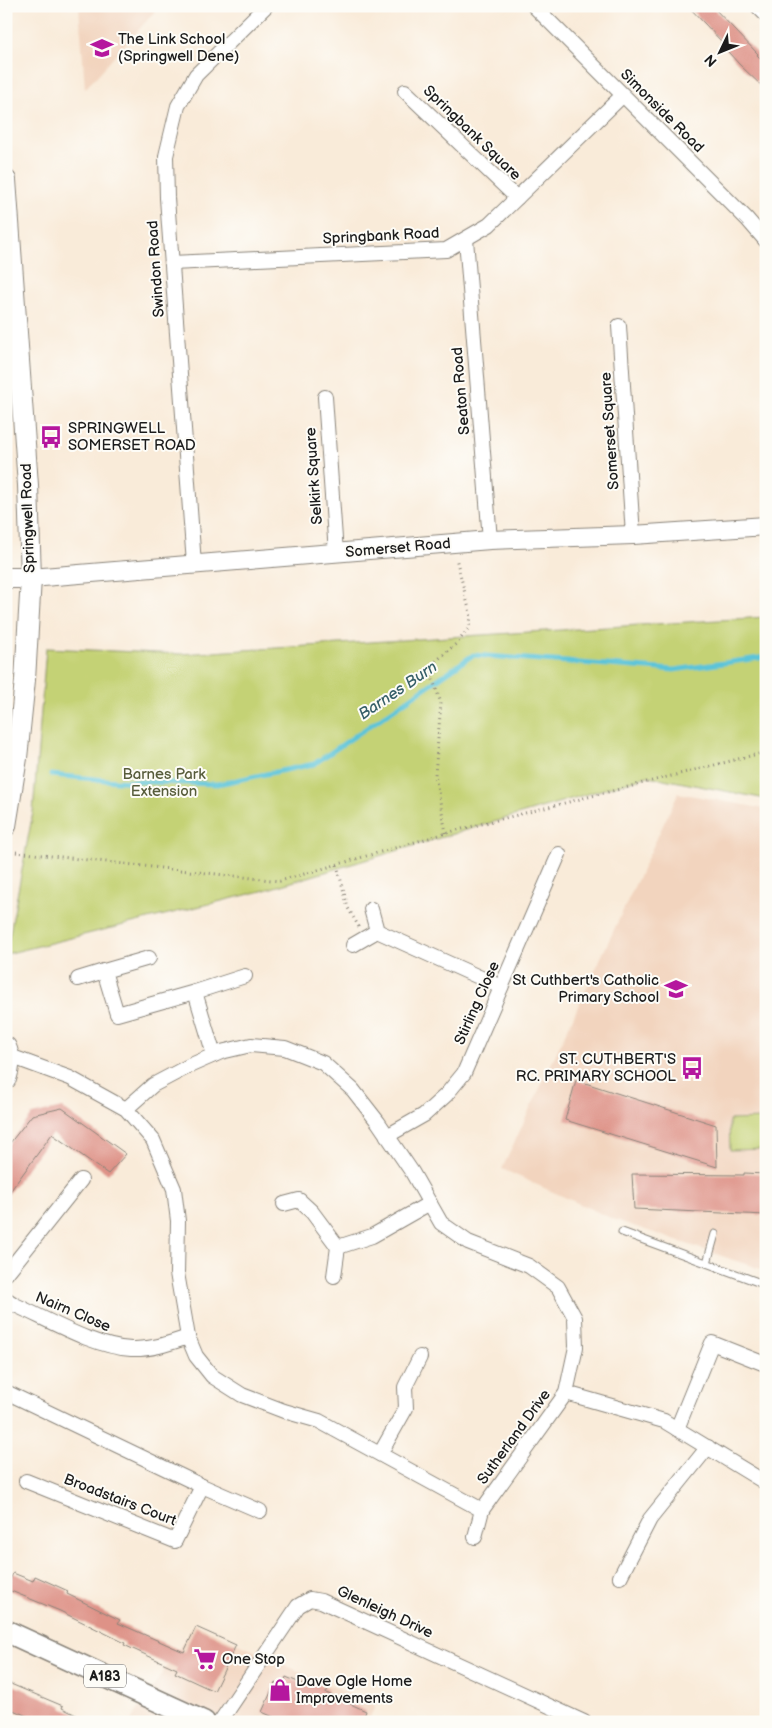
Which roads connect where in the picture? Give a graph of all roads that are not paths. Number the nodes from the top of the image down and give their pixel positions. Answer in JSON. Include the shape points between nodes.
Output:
{"nodes":[{"id":1,"x":266,"y":6,"type":"edge"},
{"id":2,"x":534,"y":6,"type":"edge"},
{"id":3,"x":760,"y":6,"type":"edge"},
{"id":4,"x":766,"y":12,"type":"edge"},
{"id":5,"x":405,"y":91,"type":"dead end"},
{"id":6,"x":623,"y":95,"type":"junction"},
{"id":7,"x":6,"y":180,"type":"edge"},
{"id":8,"x":516,"y":198,"type":"junction"},
{"id":9,"x":7,"y":215,"type":"edge"},
{"id":10,"x":466,"y":239,"type":"junction"},
{"id":11,"x":766,"y":241,"type":"edge"},
{"id":12,"x":172,"y":263,"type":"junction"},
{"id":13,"x":619,"y":326,"type":"dead end"},
{"id":14,"x":324,"y":397,"type":"dead end"},
{"id":15,"x":766,"y":526,"type":"edge"},
{"id":16,"x":633,"y":535,"type":"junction"},
{"id":17,"x":490,"y":540,"type":"junction"},
{"id":18,"x":336,"y":553,"type":"junction"},
{"id":19,"x":194,"y":564,"type":"junction"},
{"id":20,"x":6,"y":578,"type":"edge"},
{"id":21,"x":31,"y":578,"type":"junction"},
{"id":22,"x":6,"y":826,"type":"edge"},
{"id":23,"x":559,"y":854,"type":"dead end"},
{"id":24,"x":371,"y":909,"type":"dead end"},
{"id":25,"x":149,"y":958,"type":"dead end"},
{"id":26,"x":104,"y":971,"type":"junction"},
{"id":27,"x":245,"y":976,"type":"dead end"},
{"id":28,"x":78,"y":979,"type":"dead end"},
{"id":29,"x":501,"y":987,"type":"junction"},
{"id":30,"x":195,"y":992,"type":"junction"},
{"id":31,"x":8,"y":1051,"type":"edge"},
{"id":32,"x":214,"y":1055,"type":"junction"},
{"id":33,"x":6,"y":1079,"type":"edge"},
{"id":34,"x":126,"y":1109,"type":"junction"},
{"id":35,"x":387,"y":1136,"type":"junction"},
{"id":36,"x":81,"y":1180,"type":"dead end"},
{"id":37,"x":430,"y":1203,"type":"junction"},
{"id":38,"x":284,"y":1204,"type":"dead end"},
{"id":39,"x":622,"y":1232,"type":"dead end"},
{"id":40,"x":715,"y":1234,"type":"dead end"},
{"id":41,"x":338,"y":1247,"type":"junction"},
{"id":42,"x":707,"y":1263,"type":"junction"},
{"id":43,"x":6,"y":1274,"type":"edge"},
{"id":44,"x":334,"y":1276,"type":"dead end"},
{"id":45,"x":766,"y":1285,"type":"edge"},
{"id":46,"x":6,"y":1298,"type":"edge"},
{"id":47,"x":188,"y":1337,"type":"junction"},
{"id":48,"x":420,"y":1357,"type":"dead end"},
{"id":49,"x":765,"y":1364,"type":"edge"},
{"id":50,"x":6,"y":1392,"type":"edge"},
{"id":51,"x":566,"y":1393,"type":"junction"},
{"id":52,"x":677,"y":1429,"type":"junction"},
{"id":53,"x":708,"y":1447,"type":"junction"},
{"id":54,"x":380,"y":1454,"type":"junction"},
{"id":55,"x":26,"y":1482,"type":"dead end"},
{"id":56,"x":766,"y":1483,"type":"edge"},
{"id":57,"x":202,"y":1486,"type":"junction"},
{"id":58,"x":482,"y":1510,"type":"junction"},
{"id":59,"x":260,"y":1511,"type":"dead end"},
{"id":60,"x":476,"y":1537,"type":"dead end"},
{"id":61,"x":620,"y":1577,"type":"dead end"},
{"id":62,"x":6,"y":1631,"type":"edge"},
{"id":63,"x":204,"y":1722,"type":"edge"},
{"id":64,"x":220,"y":1722,"type":"edge"},
{"id":65,"x":584,"y":1722,"type":"edge"}],
"edges":[{"from":1,"to":12,"type":"street","name":"Swindon Road","via":[[196,75],[178,106],[166,156]]},
{"from":2,"to":6,"type":"street","name":"Simonside Road"},
{"from":3,"to":4,"type":"street"},
{"from":5,"to":8,"type":"street","name":"Springbank Square"},
{"from":6,"to":8,"type":"street","name":"Springbank Road"},
{"from":6,"to":11,"type":"street","name":"Simonside Road"},
{"from":7,"to":9,"type":"main road","name":"Springwell Road"},
{"from":8,"to":10,"type":"street","name":"Springbank Road","via":[[489,224]]},
{"from":9,"to":21,"type":"main road","name":"Springwell Road","via":[[28,486]]},
{"from":10,"to":12,"type":"street","name":"Springbank Road","via":[[446,250]]},
{"from":10,"to":17,"type":"street","name":"Seaton Road"},
{"from":12,"to":19,"type":"street","name":"Swindon Road"},
{"from":13,"to":16,"type":"street","name":"Somerset Square"},
{"from":14,"to":18,"type":"street","name":"Selkirk Square"},
{"from":15,"to":16,"type":"street","name":"Somerset Road"},
{"from":16,"to":17,"type":"street","name":"Somerset Road"},
{"from":17,"to":18,"type":"street","name":"Somerset Road"},
{"from":18,"to":19,"type":"street","name":"Somerset Road"},
{"from":19,"to":21,"type":"street","name":"Somerset Road"},
{"from":20,"to":21,"type":"main road"},
{"from":21,"to":22,"type":"main road","name":"Springwell Road","via":[[25,680]]},
{"from":23,"to":29,"type":"street","name":"Stirling Close"},
{"from":24,"to":29,"type":"street","via":[[365,938]]},
{"from":25,"to":26,"type":"street"},
{"from":26,"to":28,"type":"street"},
{"from":26,"to":30,"type":"street","via":[[117,1014]]},
{"from":27,"to":30,"type":"street"},
{"from":29,"to":35,"type":"street","name":"Stirling Close","via":[[464,1073],[424,1115]]},
{"from":30,"to":32,"type":"street"},
{"from":31,"to":33,"type":"main road"},
{"from":31,"to":34,"type":"street","via":[[70,1078]]},
{"from":32,"to":34,"type":"street","name":"Sutherland Drive","via":[[153,1084]]},
{"from":32,"to":35,"type":"street","name":"Sutherland Drive","via":[[251,1045],[285,1048],[323,1063],[353,1090]]},
{"from":34,"to":47,"type":"street","via":[[153,1140],[174,1189],[178,1222],[177,1273]]},
{"from":35,"to":37,"type":"street","name":"Sutherland Drive"},
{"from":36,"to":43,"type":"street"},
{"from":37,"to":41,"type":"street","via":[[372,1236]]},
{"from":37,"to":51,"type":"street","name":"Sutherland Drive","via":[[441,1223],[468,1242],[529,1266],[558,1287],[575,1318],[576,1348]]},
{"from":38,"to":41,"type":"street","via":[[299,1200]]},
{"from":39,"to":42,"type":"lane"},
{"from":40,"to":42,"type":"lane"},
{"from":41,"to":44,"type":"street"},
{"from":42,"to":45,"type":"lane"},
{"from":46,"to":47,"type":"street","name":"Nairn Close","via":[[108,1346],[148,1348]]},
{"from":47,"to":54,"type":"street","via":[[196,1356],[212,1376],[242,1395],[319,1421]]},
{"from":48,"to":54,"type":"street","via":[[405,1386],[406,1408]]},
{"from":49,"to":52,"type":"street","via":[[712,1343]]},
{"from":50,"to":57,"type":"street"},
{"from":51,"to":52,"type":"street","via":[[664,1421]]},
{"from":51,"to":58,"type":"street","name":"Sutherland Drive"},
{"from":52,"to":53,"type":"street"},
{"from":53,"to":56,"type":"street"},
{"from":53,"to":61,"type":"street","via":[[650,1519]]},
{"from":54,"to":58,"type":"street"},
{"from":55,"to":57,"type":"street","name":"Broadstairs Court","via":[[175,1541]]},
{"from":57,"to":59,"type":"street"},
{"from":58,"to":60,"type":"street"},
{"from":62,"to":63,"type":"main road","number":"A183"},
{"from":64,"to":65,"type":"street","name":"Glenleigh Drive","via":[[298,1606],[310,1599],[321,1601]]}]}
